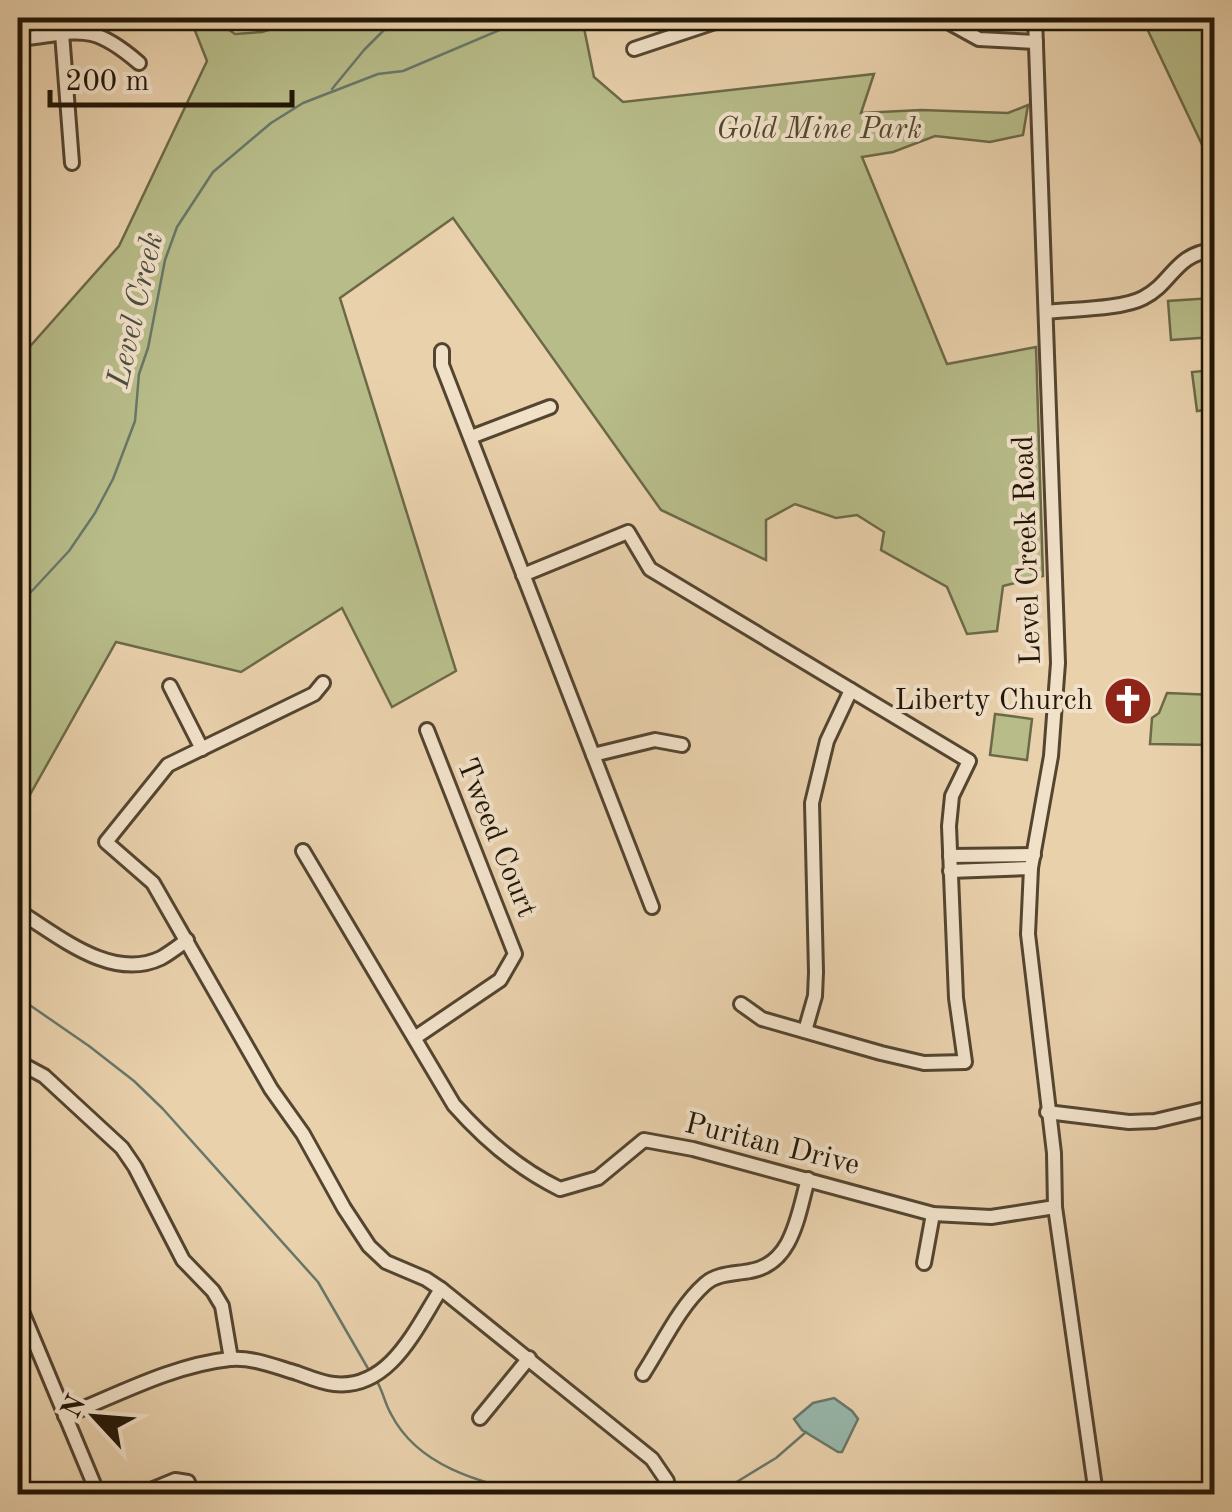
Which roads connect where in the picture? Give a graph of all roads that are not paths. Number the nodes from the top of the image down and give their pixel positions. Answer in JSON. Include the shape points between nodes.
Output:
{"nodes":[{"id":1,"x":744,"y":18,"type":"edge"},
{"id":2,"x":941,"y":18,"type":"edge"},
{"id":3,"x":1035,"y":18,"type":"edge"},
{"id":4,"x":62,"y":34,"type":"junction"},
{"id":5,"x":18,"y":38,"type":"edge"},
{"id":6,"x":1036,"y":42,"type":"junction"},
{"id":7,"x":634,"y":50,"type":"dead end"},
{"id":8,"x":139,"y":63,"type":"dead end"},
{"id":9,"x":72,"y":163,"type":"dead end"},
{"id":10,"x":1214,"y":250,"type":"edge"},
{"id":11,"x":1048,"y":312,"type":"junction"},
{"id":12,"x":442,"y":351,"type":"dead end"},
{"id":13,"x":550,"y":407,"type":"dead end"},
{"id":14,"x":470,"y":438,"type":"junction"},
{"id":15,"x":524,"y":575,"type":"junction"},
{"id":16,"x":323,"y":683,"type":"dead end"},
{"id":17,"x":170,"y":686,"type":"dead end"},
{"id":18,"x":851,"y":690,"type":"junction"},
{"id":19,"x":426,"y":730,"type":"dead end"},
{"id":20,"x":682,"y":745,"type":"dead end"},
{"id":21,"x":202,"y":748,"type":"junction"},
{"id":22,"x":593,"y":755,"type":"junction"},
{"id":23,"x":303,"y":852,"type":"dead end"},
{"id":24,"x":950,"y":856,"type":"junction"},
{"id":25,"x":1032,"y":862,"type":"junction"},
{"id":26,"x":950,"y":871,"type":"junction"},
{"id":27,"x":652,"y":907,"type":"dead end"},
{"id":28,"x":18,"y":910,"type":"edge"},
{"id":29,"x":187,"y":940,"type":"junction"},
{"id":30,"x":741,"y":1004,"type":"dead end"},
{"id":31,"x":805,"y":1031,"type":"junction"},
{"id":32,"x":416,"y":1038,"type":"junction"},
{"id":33,"x":18,"y":1062,"type":"edge"},
{"id":34,"x":1214,"y":1107,"type":"edge"},
{"id":35,"x":1047,"y":1112,"type":"junction"},
{"id":36,"x":808,"y":1179,"type":"junction"},
{"id":37,"x":1055,"y":1208,"type":"junction"},
{"id":38,"x":932,"y":1214,"type":"junction"},
{"id":39,"x":924,"y":1263,"type":"dead end"},
{"id":40,"x":441,"y":1289,"type":"junction"},
{"id":41,"x":18,"y":1302,"type":"edge"},
{"id":42,"x":529,"y":1358,"type":"junction"},
{"id":43,"x":231,"y":1359,"type":"junction"},
{"id":44,"x":643,"y":1374,"type":"dead end"},
{"id":45,"x":65,"y":1416,"type":"junction"},
{"id":46,"x":480,"y":1418,"type":"dead end"},
{"id":47,"x":667,"y":1481,"type":"dead end"},
{"id":48,"x":188,"y":1482,"type":"dead end"},
{"id":49,"x":98,"y":1494,"type":"edge"},
{"id":50,"x":141,"y":1494,"type":"edge"},
{"id":51,"x":1096,"y":1494,"type":"edge"}],
"edges":[{"from":1,"to":7,"type":"street"},
{"from":2,"to":6,"type":"street","via":[[979,40]]},
{"from":3,"to":6,"type":"street","name":"Level Creek Road"},
{"from":4,"to":5,"type":"street"},
{"from":4,"to":8,"type":"street","via":[[86,31],[111,39]]},
{"from":4,"to":9,"type":"street"},
{"from":6,"to":11,"type":"street","name":"Level Creek Road"},
{"from":10,"to":11,"type":"street","via":[[1181,261],[1136,301]]},
{"from":11,"to":25,"type":"street","name":"Level Creek Road","via":[[1058,662],[1051,756]]},
{"from":12,"to":14,"type":"street"},
{"from":13,"to":14,"type":"street"},
{"from":14,"to":15,"type":"street"},
{"from":15,"to":18,"type":"street","via":[[628,532],[650,568]]},
{"from":15,"to":22,"type":"street"},
{"from":16,"to":21,"type":"street","via":[[314,694]]},
{"from":17,"to":21,"type":"street"},
{"from":18,"to":24,"type":"street","via":[[969,761],[952,796]]},
{"from":18,"to":31,"type":"street","via":[[827,741],[812,802],[816,972]]},
{"from":19,"to":32,"type":"street","name":"Tweed Court","via":[[515,954],[500,980]]},
{"from":20,"to":22,"type":"street","via":[[656,740]]},
{"from":21,"to":29,"type":"street","via":[[160,772],[106,842],[154,883]]},
{"from":22,"to":27,"type":"street"},
{"from":23,"to":32,"type":"street","name":"Puritan Drive"},
{"from":24,"to":25,"type":"street"},
{"from":24,"to":26,"type":"street"},
{"from":25,"to":26,"type":"street"},
{"from":25,"to":35,"type":"street","name":"Level Creek Road","via":[[1028,934]]},
{"from":26,"to":31,"type":"street","via":[[965,1062],[924,1063]]},
{"from":28,"to":29,"type":"street","via":[[112,963],[143,964]]},
{"from":29,"to":40,"type":"street","via":[[270,1090],[370,1246],[386,1262]]},
{"from":30,"to":31,"type":"street","via":[[762,1019]]},
{"from":32,"to":36,"type":"street","name":"Puritan Drive","via":[[475,1129],[560,1189],[598,1178],[644,1140]]},
{"from":33,"to":43,"type":"street","via":[[44,1076],[122,1148],[183,1260],[222,1306]]},
{"from":34,"to":35,"type":"street","via":[[1129,1122]]},
{"from":35,"to":37,"type":"street","name":"Level Creek Road"},
{"from":36,"to":38,"type":"street","name":"Puritan Drive"},
{"from":36,"to":44,"type":"street","via":[[785,1252],[758,1270],[707,1282]]},
{"from":37,"to":38,"type":"street","name":"Puritan Drive","via":[[991,1217]]},
{"from":37,"to":51,"type":"street","name":"Level Creek Road"},
{"from":38,"to":39,"type":"street"},
{"from":40,"to":42,"type":"street"},
{"from":40,"to":43,"type":"street","via":[[393,1362],[362,1380],[334,1385],[252,1359]]},
{"from":41,"to":45,"type":"street"},
{"from":42,"to":46,"type":"street"},
{"from":42,"to":47,"type":"street","via":[[652,1460]]},
{"from":43,"to":45,"type":"street","via":[[183,1369]]},
{"from":45,"to":49,"type":"street"},
{"from":48,"to":50,"type":"street","via":[[175,1480]]}]}
